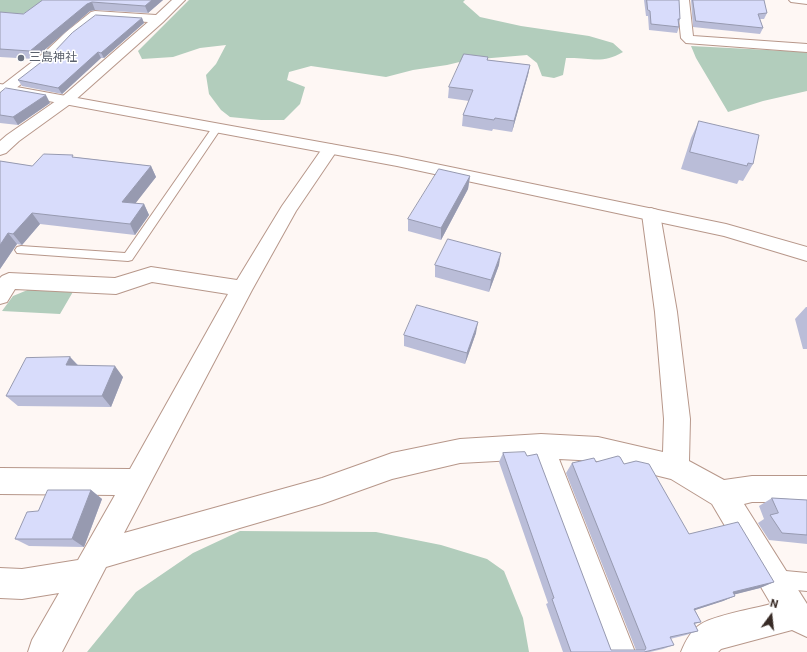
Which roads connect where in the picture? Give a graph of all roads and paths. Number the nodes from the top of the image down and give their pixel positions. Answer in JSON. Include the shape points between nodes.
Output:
{"nodes":[{"id":1,"x":179,"y":0,"type":"edge"},
{"id":2,"x":683,"y":0,"type":"edge"},
{"id":3,"x":795,"y":0,"type":"edge"},
{"id":4,"x":807,"y":1,"type":"edge"},
{"id":5,"x":107,"y":5,"type":"edge"},
{"id":6,"x":95,"y":15,"type":"junction"},
{"id":7,"x":159,"y":19,"type":"junction"},
{"id":8,"x":807,"y":48,"type":"edge"},
{"id":9,"x":4,"y":91,"type":"edge"},
{"id":10,"x":68,"y":99,"type":"junction"},
{"id":11,"x":217,"y":127,"type":"junction"},
{"id":12,"x":330,"y":149,"type":"junction"},
{"id":13,"x":0,"y":150,"type":"edge"},
{"id":14,"x":651,"y":214,"type":"junction"},
{"id":15,"x":21,"y":250,"type":"dead end"},
{"id":16,"x":807,"y":254,"type":"edge"},
{"id":17,"x":242,"y":289,"type":"junction"},
{"id":18,"x":0,"y":296,"type":"edge"},
{"id":19,"x":541,"y":446,"type":"junction"},
{"id":20,"x":676,"y":468,"type":"junction"},
{"id":21,"x":0,"y":481,"type":"edge"},
{"id":22,"x":136,"y":482,"type":"junction"},
{"id":23,"x":807,"y":490,"type":"edge"},
{"id":24,"x":722,"y":494,"type":"junction"},
{"id":25,"x":92,"y":565,"type":"junction"},
{"id":26,"x":774,"y":579,"type":"junction"},
{"id":27,"x":807,"y":582,"type":"edge"},
{"id":28,"x":0,"y":584,"type":"edge"},
{"id":29,"x":801,"y":617,"type":"edge"},
{"id":30,"x":44,"y":652,"type":"edge"},
{"id":31,"x":619,"y":652,"type":"edge"},
{"id":32,"x":697,"y":652,"type":"edge"}],
"edges":[{"from":1,"to":7,"type":"street"},
{"from":2,"to":8,"type":"street","via":[[687,38],[690,40]]},
{"from":3,"to":4,"type":"street"},
{"from":5,"to":6,"type":"street"},
{"from":6,"to":7,"type":"street"},
{"from":6,"to":9,"type":"street"},
{"from":7,"to":10,"type":"street"},
{"from":9,"to":10,"type":"street"},
{"from":10,"to":11,"type":"street"},
{"from":10,"to":13,"type":"street"},
{"from":11,"to":12,"type":"street"},
{"from":11,"to":15,"type":"lane","via":[[128,257]]},
{"from":12,"to":14,"type":"street"},
{"from":12,"to":17,"type":"street","via":[[288,210]]},
{"from":14,"to":16,"type":"street","via":[[726,230]]},
{"from":14,"to":20,"type":"street","via":[[666,312],[677,420]]},
{"from":17,"to":18,"type":"street","via":[[151,274],[116,286],[9,281]]},
{"from":17,"to":22,"type":"street"},
{"from":19,"to":20,"type":"street","via":[[598,449]]},
{"from":19,"to":25,"type":"street","via":[[460,451],[392,466]]},
{"from":19,"to":31,"type":"street"},
{"from":20,"to":24,"type":"street"},
{"from":21,"to":22,"type":"street"},
{"from":22,"to":25,"type":"street"},
{"from":23,"to":24,"type":"street","via":[[752,489]]},
{"from":24,"to":26,"type":"street"},
{"from":25,"to":28,"type":"street","via":[[22,584]]},
{"from":25,"to":30,"type":"street"},
{"from":26,"to":27,"type":"lane"},
{"from":26,"to":29,"type":"street"},
{"from":29,"to":32,"type":"street","via":[[711,636]]}]}
